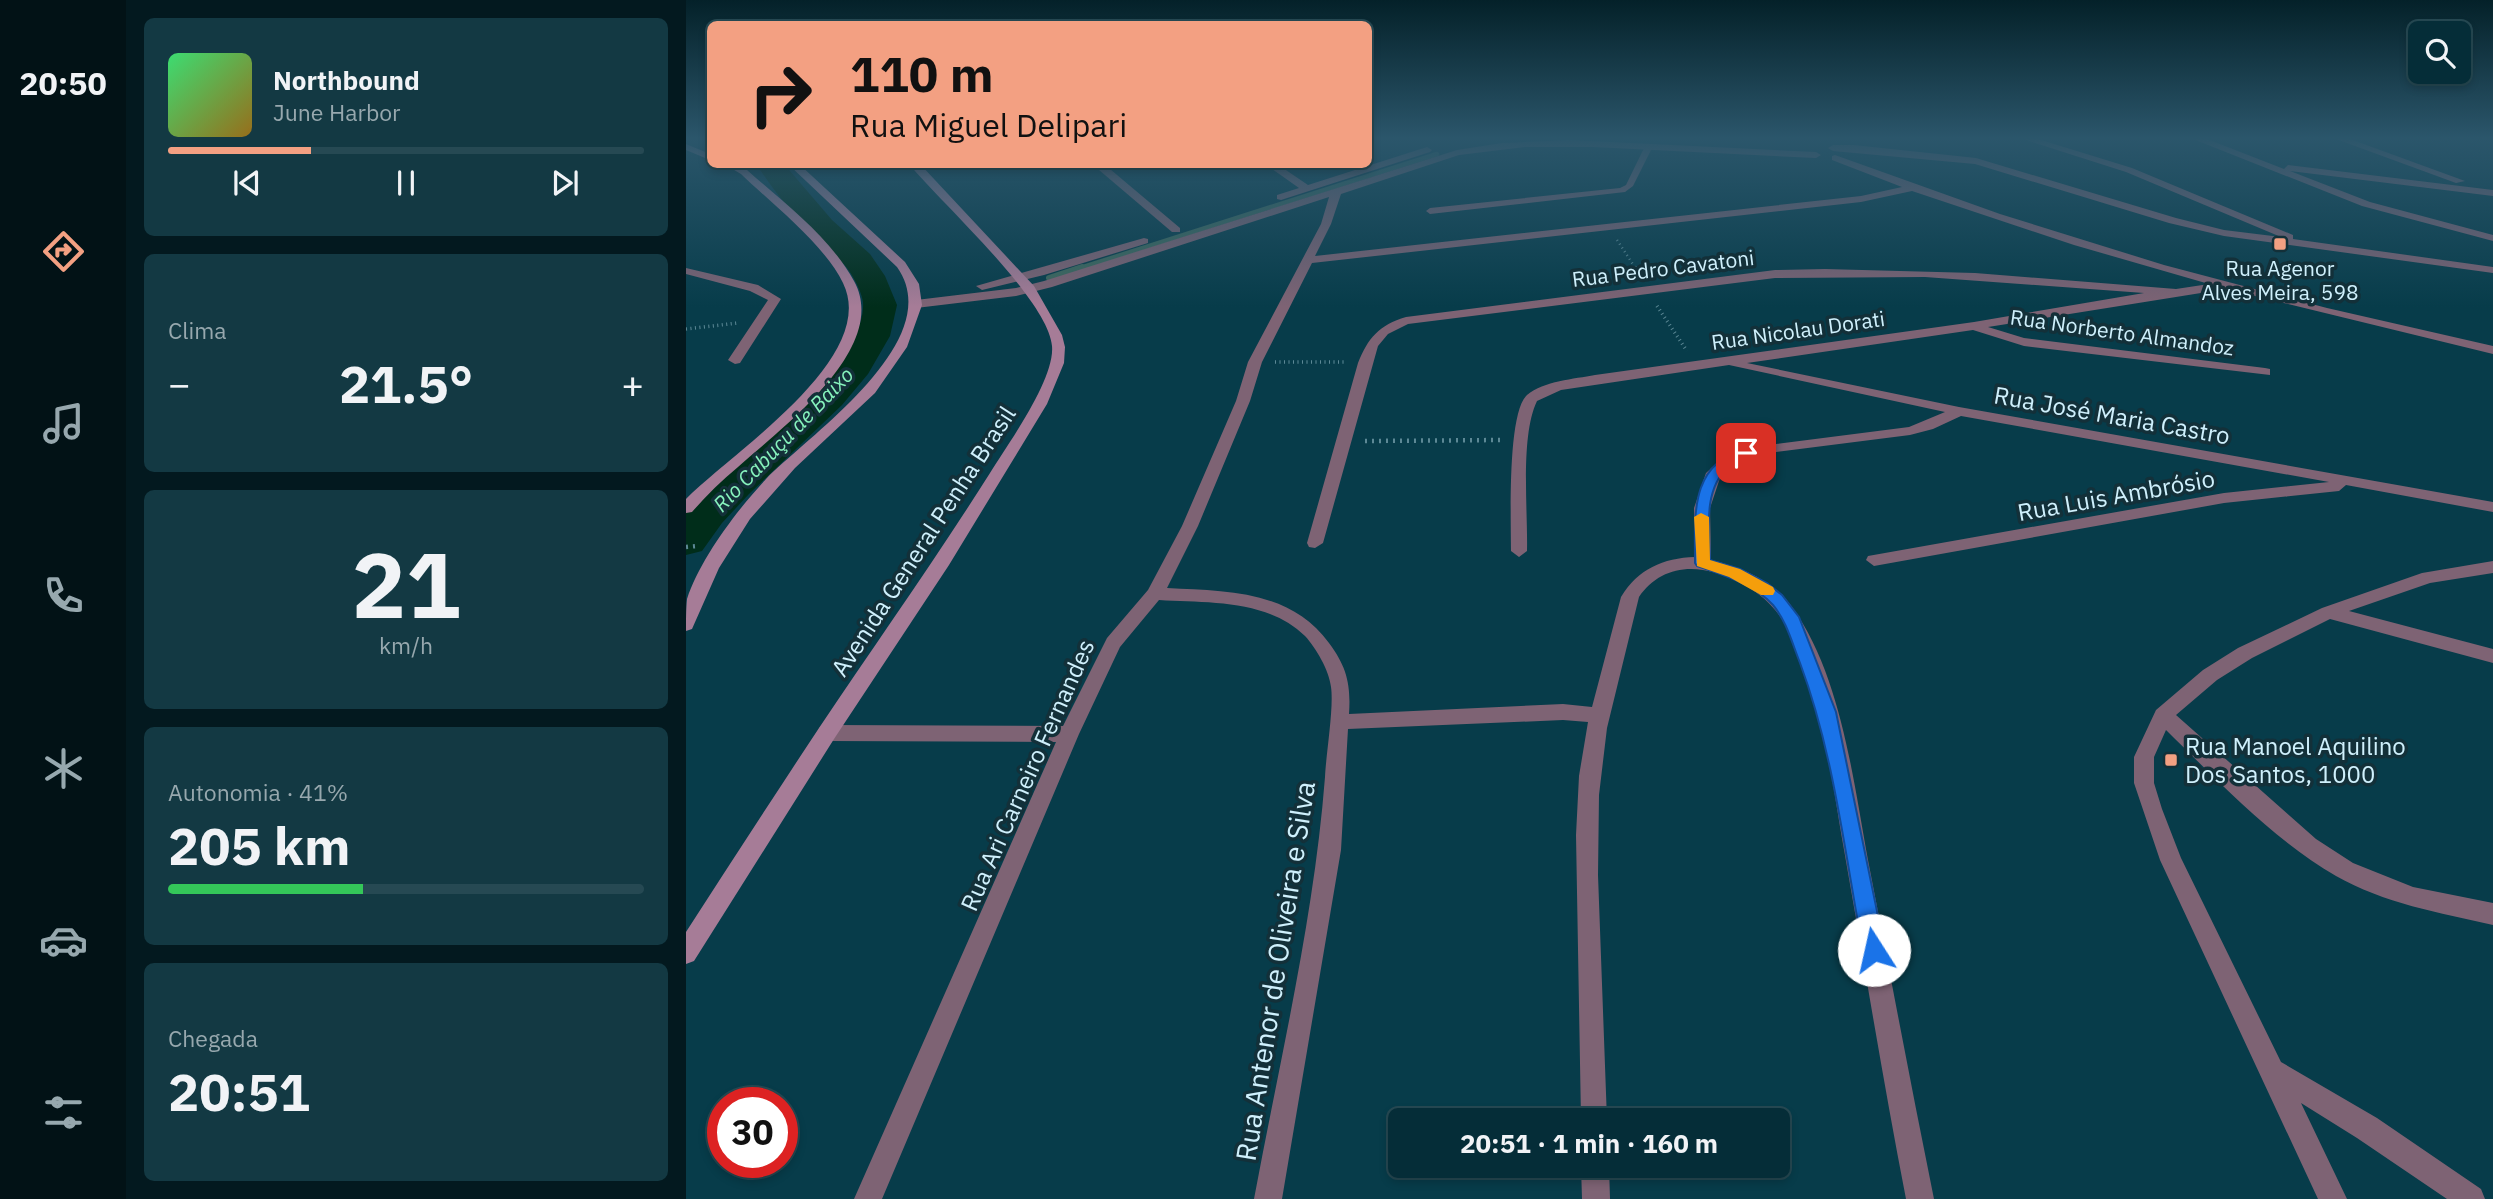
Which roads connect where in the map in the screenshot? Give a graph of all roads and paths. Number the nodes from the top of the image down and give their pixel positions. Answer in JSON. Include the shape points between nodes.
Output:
{"nodes":[{"id":1,"x":767,"y":195,"type":"edge"},
{"id":2,"x":827,"y":195,"type":"edge"},
{"id":3,"x":942,"y":195,"type":"edge"},
{"id":4,"x":1135,"y":195,"type":"edge"},
{"id":5,"x":1285,"y":195,"type":"edge"},
{"id":6,"x":1326,"y":195,"type":"edge"},
{"id":7,"x":1335,"y":195,"type":"edge"},
{"id":8,"x":1577,"y":195,"type":"edge"},
{"id":9,"x":1879,"y":195,"type":"edge"},
{"id":10,"x":1930,"y":195,"type":"edge"},
{"id":11,"x":2091,"y":195,"type":"edge"},
{"id":12,"x":2188,"y":195,"type":"edge"},
{"id":13,"x":2342,"y":195,"type":"edge"},
{"id":14,"x":1430,"y":211,"type":"dead end"},
{"id":15,"x":1177,"y":230,"type":"junction"},
{"id":16,"x":2493,"y":238,"type":"edge"},
{"id":17,"x":2309,"y":246,"type":"junction"},
{"id":18,"x":1308,"y":260,"type":"junction"},
{"id":19,"x":2493,"y":270,"type":"edge"},
{"id":20,"x":686,"y":271,"type":"edge"},
{"id":21,"x":1024,"y":284,"type":"junction"},
{"id":22,"x":2224,"y":286,"type":"junction"},
{"id":23,"x":2175,"y":292,"type":"junction"},
{"id":24,"x":916,"y":299,"type":"junction"},
{"id":25,"x":763,"y":320,"type":"junction"},
{"id":26,"x":1974,"y":326,"type":"junction"},
{"id":27,"x":686,"y":329,"type":"edge"},
{"id":28,"x":2493,"y":350,"type":"edge"},
{"id":29,"x":734,"y":360,"type":"dead end"},
{"id":30,"x":1255,"y":362,"type":"junction"},
{"id":31,"x":1365,"y":362,"type":"junction"},
{"id":32,"x":1724,"y":362,"type":"junction"},
{"id":33,"x":2265,"y":372,"type":"dead end"},
{"id":34,"x":1959,"y":411,"type":"junction"},
{"id":35,"x":1521,"y":439,"type":"junction"},
{"id":36,"x":1344,"y":441,"type":"junction"},
{"id":37,"x":2367,"y":484,"type":"junction"},
{"id":38,"x":2493,"y":507,"type":"edge"},
{"id":39,"x":686,"y":508,"type":"edge"},
{"id":40,"x":1315,"y":543,"type":"dead end"},
{"id":41,"x":1519,"y":551,"type":"dead end"},
{"id":42,"x":1874,"y":560,"type":"dead end"},
{"id":43,"x":1703,"y":563,"type":"junction"},
{"id":44,"x":2493,"y":567,"type":"edge"},
{"id":45,"x":1155,"y":594,"type":"junction"},
{"id":46,"x":2328,"y":612,"type":"junction"},
{"id":47,"x":686,"y":624,"type":"edge"},
{"id":48,"x":2493,"y":656,"type":"edge"},
{"id":49,"x":2163,"y":715,"type":"junction"},
{"id":50,"x":1600,"y":716,"type":"junction"},
{"id":51,"x":1340,"y":722,"type":"junction"},
{"id":52,"x":827,"y":733,"type":"junction"},
{"id":53,"x":1069,"y":734,"type":"junction"},
{"id":54,"x":2493,"y":914,"type":"edge"},
{"id":55,"x":686,"y":953,"type":"edge"},
{"id":56,"x":2274,"y":1072,"type":"junction"},
{"id":57,"x":1594,"y":1108,"type":"edge"},
{"id":58,"x":1595,"y":1178,"type":"edge"},
{"id":59,"x":868,"y":1199,"type":"edge"},
{"id":60,"x":1268,"y":1199,"type":"edge"},
{"id":61,"x":1596,"y":1199,"type":"edge"},
{"id":62,"x":1920,"y":1199,"type":"edge"},
{"id":63,"x":2333,"y":1199,"type":"edge"},
{"id":64,"x":2471,"y":1199,"type":"edge"}],
"edges":[{"from":1,"to":39,"type":"main road","via":[[842,271],[854,295],[852,336],[810,394]]},
{"from":2,"to":24,"type":"main road","via":[[904,269]]},
{"from":3,"to":21,"type":"main road","name":"Avenida General Penha Brasil"},
{"from":4,"to":15,"type":"street"},
{"from":5,"to":15,"type":"street"},
{"from":6,"to":21,"type":"street"},
{"from":7,"to":18,"type":"street","name":"Rua Ari Carneiro Fernandes"},
{"from":8,"to":14,"type":"lane"},
{"from":9,"to":18,"type":"street"},
{"from":10,"to":22,"type":"street"},
{"from":11,"to":17,"type":"street","via":[[2198,227]]},
{"from":12,"to":17,"type":"street"},
{"from":13,"to":16,"type":"street"},
{"from":15,"to":21,"type":"street"},
{"from":17,"to":19,"type":"street"},
{"from":18,"to":30,"type":"street","name":"Rua Ari Carneiro Fernandes"},
{"from":20,"to":25,"type":"street","via":[[770,294],[775,299]]},
{"from":21,"to":24,"type":"street"},
{"from":21,"to":52,"type":"main road","name":"Avenida General Penha Brasil","via":[[1059,347],[1052,379],[943,561]]},
{"from":22,"to":23,"type":"street","name":"Rua Nicolau Dorati"},
{"from":22,"to":28,"type":"street"},
{"from":23,"to":26,"type":"street","name":"Rua Nicolau Dorati"},
{"from":23,"to":31,"type":"street","name":"Rua Pedro Cavatoni","via":[[1890,270],[1775,274],[1406,321],[1375,337]]},
{"from":24,"to":47,"type":"main road","via":[[906,339],[885,375],[762,495],[717,558]]},
{"from":25,"to":27,"type":"path"},
{"from":25,"to":29,"type":"street"},
{"from":26,"to":32,"type":"street","name":"Rua Nicolau Dorati"},
{"from":26,"to":33,"type":"street","name":"Rua Norberto Almandoz","via":[[2024,342]]},
{"from":30,"to":31,"type":"path"},
{"from":30,"to":45,"type":"street","name":"Rua Ari Carneiro Fernandes","via":[[1216,470]]},
{"from":31,"to":36,"type":"street","name":"Rua Pedro Cavatoni"},
{"from":32,"to":34,"type":"street","name":"Rua José Maria Castro"},
{"from":32,"to":35,"type":"street","name":"Rua Nicolau Dorati","via":[[1549,390],[1527,404]]},
{"from":34,"to":37,"type":"street","name":"Rua José Maria Castro"},
{"from":34,"to":43,"type":"street","via":[[1910,431],[1732,457],[1714,473],[1702,508]]},
{"from":35,"to":36,"type":"path"},
{"from":35,"to":41,"type":"street","name":"Rua Nicolau Dorati"},
{"from":36,"to":40,"type":"street","name":"Rua Pedro Cavatoni"},
{"from":37,"to":38,"type":"street","name":"Rua José Maria Castro"},
{"from":37,"to":42,"type":"street","name":"Rua Luis Ambrósio","via":[[2224,498]]},
{"from":43,"to":50,"type":"street","via":[[1664,568],[1632,593]]},
{"from":43,"to":62,"type":"street","via":[[1734,573],[1776,599],[1791,617],[1812,668],[1827,712],[1847,810]]},
{"from":44,"to":46,"type":"street","via":[[2428,578]]},
{"from":45,"to":51,"type":"street","name":"Rua Antenor de Oliveira e Silva","via":[[1257,603],[1298,620],[1311,629],[1334,664],[1341,687]]},
{"from":45,"to":53,"type":"street","name":"Rua Ari Carneiro Fernandes","via":[[1113,643]]},
{"from":46,"to":48,"type":"street"},
{"from":46,"to":49,"type":"street","via":[[2234,661]]},
{"from":49,"to":54,"type":"street","via":[[2308,846],[2345,870],[2413,897]]},
{"from":49,"to":56,"type":"street","via":[[2144,757],[2151,809]]},
{"from":50,"to":51,"type":"street","via":[[1563,712]]},
{"from":50,"to":57,"type":"street","via":[[1591,767],[1588,852]]},
{"from":51,"to":60,"type":"street","name":"Rua Antenor de Oliveira e Silva","via":[[1330,850]]},
{"from":52,"to":53,"type":"street"},
{"from":52,"to":55,"type":"main road","name":"Avenida General Penha Brasil"},
{"from":53,"to":59,"type":"street","name":"Rua Ari Carneiro Fernandes"},
{"from":56,"to":63,"type":"street"},
{"from":56,"to":64,"type":"street"},
{"from":58,"to":61,"type":"street"}]}
